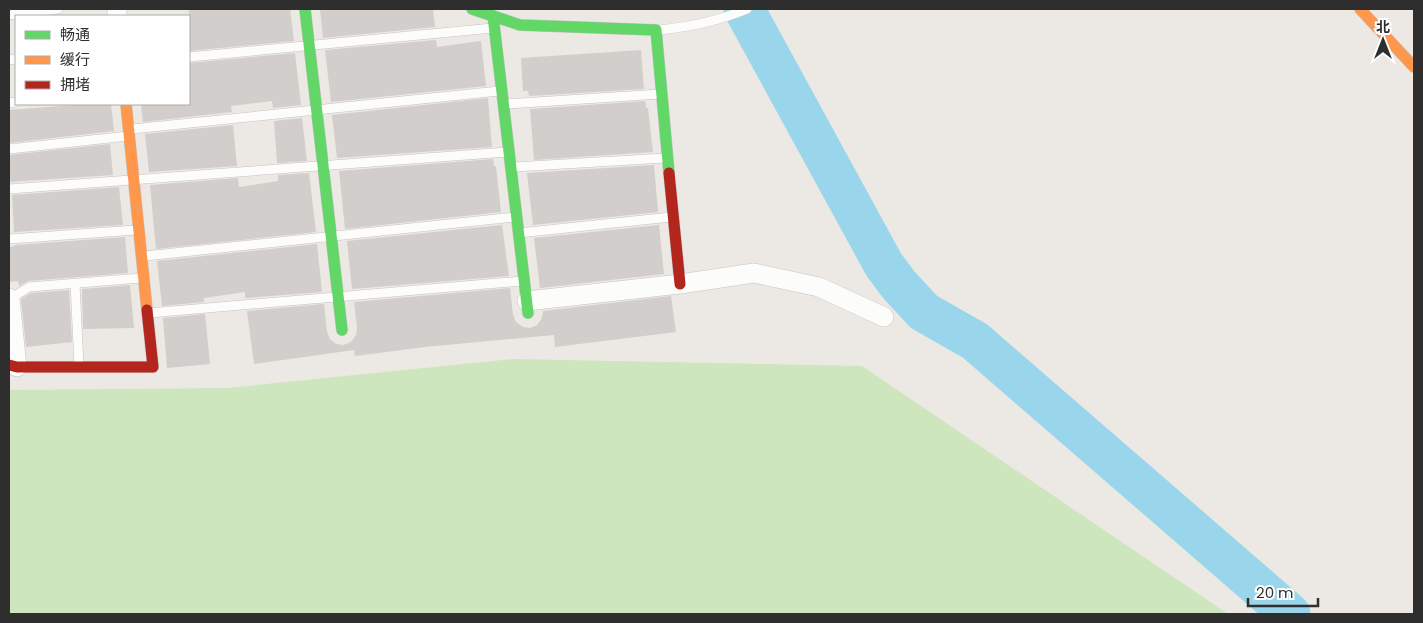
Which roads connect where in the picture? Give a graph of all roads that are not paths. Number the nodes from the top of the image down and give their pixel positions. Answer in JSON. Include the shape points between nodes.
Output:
{"nodes":[{"id":1,"x":58,"y":9,"type":"edge"},
{"id":2,"x":305,"y":9,"type":"edge"},
{"id":3,"x":472,"y":9,"type":"edge"},
{"id":4,"x":747,"y":9,"type":"edge"},
{"id":5,"x":1360,"y":9,"type":"edge"},
{"id":6,"x":9,"y":15,"type":"edge"},
{"id":7,"x":494,"y":22,"type":"junction"},
{"id":8,"x":656,"y":30,"type":"junction"},
{"id":9,"x":310,"y":45,"type":"junction"},
{"id":10,"x":190,"y":57,"type":"edge"},
{"id":11,"x":1414,"y":66,"type":"edge"},
{"id":12,"x":502,"y":90,"type":"junction"},
{"id":13,"x":662,"y":94,"type":"junction"},
{"id":14,"x":504,"y":104,"type":"junction"},
{"id":15,"x":126,"y":105,"type":"edge"},
{"id":16,"x":317,"y":110,"type":"junction"},
{"id":17,"x":129,"y":133,"type":"junction"},
{"id":18,"x":9,"y":149,"type":"edge"},
{"id":19,"x":509,"y":152,"type":"junction"},
{"id":20,"x":668,"y":158,"type":"junction"},
{"id":21,"x":324,"y":166,"type":"junction"},
{"id":22,"x":511,"y":167,"type":"junction"},
{"id":23,"x":134,"y":179,"type":"junction"},
{"id":24,"x":9,"y":189,"type":"edge"},
{"id":25,"x":517,"y":217,"type":"junction"},
{"id":26,"x":673,"y":217,"type":"junction"},
{"id":27,"x":139,"y":230,"type":"junction"},
{"id":28,"x":519,"y":233,"type":"junction"},
{"id":29,"x":332,"y":236,"type":"junction"},
{"id":30,"x":9,"y":239,"type":"edge"},
{"id":31,"x":142,"y":256,"type":"junction"},
{"id":32,"x":144,"y":278,"type":"junction"},
{"id":33,"x":524,"y":281,"type":"junction"},
{"id":34,"x":75,"y":284,"type":"junction"},
{"id":35,"x":680,"y":284,"type":"junction"},
{"id":36,"x":339,"y":297,"type":"junction"},
{"id":37,"x":10,"y":298,"type":"edge"},
{"id":38,"x":528,"y":307,"type":"joint"},
{"id":39,"x":148,"y":313,"type":"junction"},
{"id":40,"x":884,"y":317,"type":"dead end"},
{"id":41,"x":342,"y":330,"type":"dead end"},
{"id":42,"x":13,"y":366,"type":"edge"},
{"id":43,"x":79,"y":367,"type":"junction"}],
"edges":[{"from":1,"to":6,"type":"lane"},
{"from":2,"to":9,"type":"street"},
{"from":3,"to":7,"type":"street"},
{"from":4,"to":8,"type":"lane","via":[[698,25]]},
{"from":5,"to":11,"type":"street"},
{"from":7,"to":8,"type":"street"},
{"from":7,"to":9,"type":"lane"},
{"from":7,"to":12,"type":"street"},
{"from":8,"to":13,"type":"street"},
{"from":9,"to":10,"type":"lane"},
{"from":9,"to":16,"type":"street"},
{"from":12,"to":14,"type":"street"},
{"from":12,"to":16,"type":"lane"},
{"from":13,"to":14,"type":"lane"},
{"from":13,"to":20,"type":"street"},
{"from":14,"to":19,"type":"street"},
{"from":15,"to":17,"type":"street"},
{"from":16,"to":17,"type":"lane"},
{"from":16,"to":21,"type":"street"},
{"from":17,"to":18,"type":"lane"},
{"from":17,"to":23,"type":"street"},
{"from":19,"to":21,"type":"lane"},
{"from":19,"to":22,"type":"street"},
{"from":20,"to":22,"type":"lane"},
{"from":20,"to":26,"type":"street"},
{"from":21,"to":23,"type":"lane"},
{"from":21,"to":29,"type":"street"},
{"from":22,"to":25,"type":"street"},
{"from":23,"to":24,"type":"lane"},
{"from":23,"to":27,"type":"street"},
{"from":25,"to":28,"type":"street"},
{"from":25,"to":29,"type":"lane"},
{"from":26,"to":28,"type":"lane"},
{"from":26,"to":35,"type":"street"},
{"from":27,"to":30,"type":"lane"},
{"from":27,"to":31,"type":"street"},
{"from":28,"to":33,"type":"street"},
{"from":29,"to":31,"type":"lane"},
{"from":29,"to":36,"type":"street"},
{"from":31,"to":32,"type":"street"},
{"from":32,"to":34,"type":"lane"},
{"from":32,"to":39,"type":"street"},
{"from":33,"to":36,"type":"lane"},
{"from":33,"to":38,"type":"street"},
{"from":34,"to":37,"type":"lane","via":[[29,287]]},
{"from":34,"to":43,"type":"lane"},
{"from":35,"to":38,"type":"street"},
{"from":35,"to":40,"type":"street","via":[[754,274],[819,287]]},
{"from":36,"to":39,"type":"lane"},
{"from":36,"to":41,"type":"street"},
{"from":37,"to":42,"type":"street"},
{"from":39,"to":43,"type":"street","via":[[153,367]]},
{"from":42,"to":43,"type":"street"}]}
